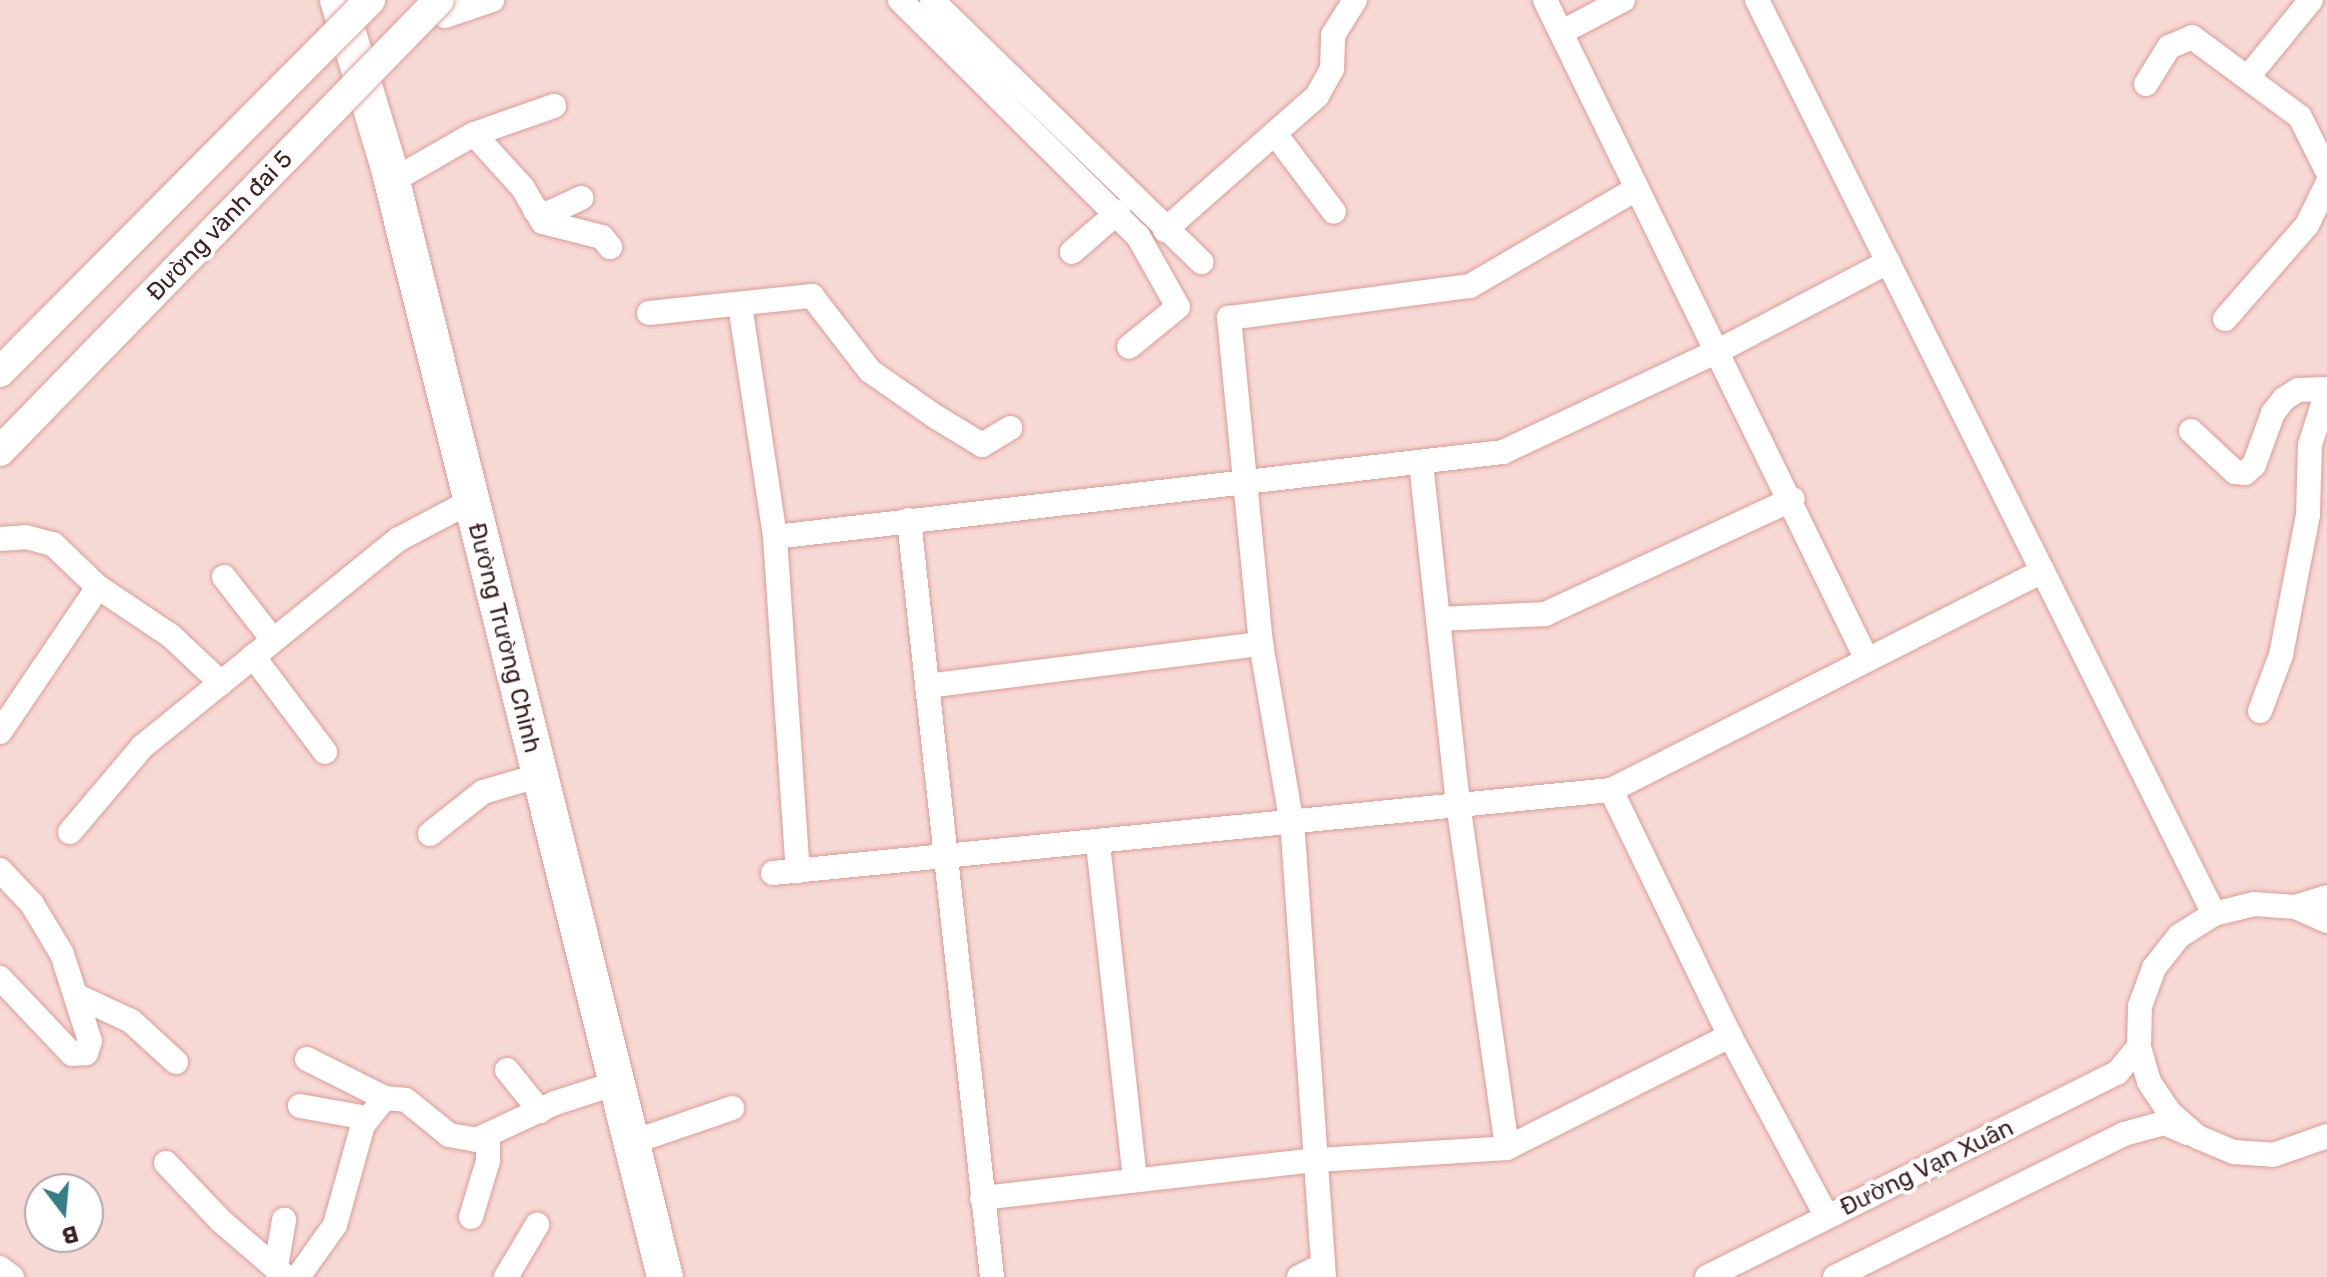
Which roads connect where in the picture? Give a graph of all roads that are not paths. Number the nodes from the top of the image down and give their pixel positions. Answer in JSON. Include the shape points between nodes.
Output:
{"nodes":[{"id":1,"x":338,"y":0,"type":"edge"},
{"id":2,"x":370,"y":0,"type":"edge"},
{"id":3,"x":492,"y":0,"type":"edge"},
{"id":4,"x":900,"y":0,"type":"edge"},
{"id":5,"x":932,"y":0,"type":"edge"},
{"id":6,"x":1355,"y":0,"type":"edge"},
{"id":7,"x":1545,"y":0,"type":"edge"},
{"id":8,"x":1623,"y":0,"type":"edge"},
{"id":9,"x":1757,"y":0,"type":"edge"},
{"id":10,"x":2311,"y":0,"type":"edge"},
{"id":11,"x":442,"y":8,"type":"edge"},
{"id":12,"x":1562,"y":32,"type":"junction"},
{"id":13,"x":2248,"y":77,"type":"junction"},
{"id":14,"x":2146,"y":84,"type":"dead end"},
{"id":15,"x":554,"y":106,"type":"dead end"},
{"id":16,"x":474,"y":134,"type":"junction"},
{"id":17,"x":1276,"y":135,"type":"junction"},
{"id":18,"x":2327,"y":171,"type":"edge"},
{"id":19,"x":392,"y":181,"type":"junction"},
{"id":20,"x":2327,"y":184,"type":"edge"},
{"id":21,"x":1634,"y":190,"type":"junction"},
{"id":22,"x":581,"y":198,"type":"dead end"},
{"id":23,"x":535,"y":210,"type":"junction"},
{"id":24,"x":1118,"y":212,"type":"junction"},
{"id":25,"x":1334,"y":212,"type":"dead end"},
{"id":26,"x":1165,"y":230,"type":"junction"},
{"id":27,"x":610,"y":247,"type":"dead end"},
{"id":28,"x":1072,"y":252,"type":"dead end"},
{"id":29,"x":1201,"y":262,"type":"dead end"},
{"id":30,"x":1888,"y":262,"type":"junction"},
{"id":31,"x":740,"y":305,"type":"junction"},
{"id":32,"x":649,"y":313,"type":"dead end"},
{"id":33,"x":2225,"y":319,"type":"dead end"},
{"id":34,"x":1129,"y":347,"type":"dead end"},
{"id":35,"x":1718,"y":351,"type":"junction"},
{"id":36,"x":0,"y":372,"type":"edge"},
{"id":37,"x":2327,"y":390,"type":"edge"},
{"id":38,"x":1010,"y":428,"type":"dead end"},
{"id":39,"x":2191,"y":431,"type":"dead end"},
{"id":40,"x":0,"y":451,"type":"edge"},
{"id":41,"x":1421,"y":463,"type":"junction"},
{"id":42,"x":1247,"y":479,"type":"junction"},
{"id":43,"x":1793,"y":499,"type":"junction"},
{"id":44,"x":471,"y":501,"type":"junction"},
{"id":45,"x":909,"y":520,"type":"junction"},
{"id":46,"x":775,"y":537,"type":"junction"},
{"id":47,"x":0,"y":539,"type":"edge"},
{"id":48,"x":2043,"y":571,"type":"junction"},
{"id":49,"x":224,"y":577,"type":"dead end"},
{"id":50,"x":98,"y":587,"type":"junction"},
{"id":51,"x":1440,"y":619,"type":"junction"},
{"id":52,"x":273,"y":640,"type":"junction"},
{"id":53,"x":1261,"y":644,"type":"junction"},
{"id":54,"x":253,"y":656,"type":"junction"},
{"id":55,"x":1867,"y":660,"type":"junction"},
{"id":56,"x":221,"y":683,"type":"junction"},
{"id":57,"x":927,"y":686,"type":"junction"},
{"id":58,"x":2260,"y":711,"type":"dead end"},
{"id":59,"x":0,"y":732,"type":"edge"},
{"id":60,"x":325,"y":752,"type":"dead end"},
{"id":61,"x":538,"y":776,"type":"junction"},
{"id":62,"x":1611,"y":790,"type":"junction"},
{"id":63,"x":1458,"y":803,"type":"junction"},
{"id":64,"x":1292,"y":825,"type":"junction"},
{"id":65,"x":70,"y":832,"type":"dead end"},
{"id":66,"x":430,"y":834,"type":"dead end"},
{"id":67,"x":1098,"y":844,"type":"junction"},
{"id":68,"x":948,"y":856,"type":"junction"},
{"id":69,"x":0,"y":870,"type":"edge"},
{"id":70,"x":798,"y":871,"type":"junction"},
{"id":71,"x":773,"y":873,"type":"dead end"},
{"id":72,"x":2327,"y":897,"type":"edge"},
{"id":73,"x":2295,"y":907,"type":"junction"},
{"id":74,"x":2214,"y":914,"type":"junction"},
{"id":75,"x":2327,"y":921,"type":"edge"},
{"id":76,"x":0,"y":978,"type":"edge"},
{"id":77,"x":77,"y":996,"type":"junction"},
{"id":78,"x":1730,"y":1036,"type":"junction"},
{"id":79,"x":2139,"y":1047,"type":"junction"},
{"id":80,"x":307,"y":1059,"type":"dead end"},
{"id":81,"x":176,"y":1062,"type":"dead end"},
{"id":82,"x":507,"y":1070,"type":"dead end"},
{"id":83,"x":614,"y":1084,"type":"junction"},
{"id":84,"x":385,"y":1098,"type":"junction"},
{"id":85,"x":300,"y":1106,"type":"dead end"},
{"id":86,"x":732,"y":1108,"type":"dead end"},
{"id":87,"x":540,"y":1111,"type":"junction"},
{"id":88,"x":367,"y":1118,"type":"junction"},
{"id":89,"x":2327,"y":1136,"type":"edge"},
{"id":90,"x":488,"y":1137,"type":"junction"},
{"id":91,"x":2198,"y":1137,"type":"junction"},
{"id":92,"x":630,"y":1143,"type":"junction"},
{"id":93,"x":1507,"y":1148,"type":"junction"},
{"id":94,"x":1318,"y":1160,"type":"junction"},
{"id":95,"x":166,"y":1163,"type":"dead end"},
{"id":96,"x":1135,"y":1179,"type":"junction"},
{"id":97,"x":982,"y":1198,"type":"junction"},
{"id":98,"x":471,"y":1217,"type":"dead end"},
{"id":99,"x":1827,"y":1217,"type":"junction"},
{"id":100,"x":284,"y":1220,"type":"dead end"},
{"id":101,"x":537,"y":1225,"type":"dead end"},
{"id":102,"x":0,"y":1268,"type":"edge"},
{"id":103,"x":1323,"y":1271,"type":"edge"},
{"id":104,"x":287,"y":1274,"type":"edge"},
{"id":105,"x":12,"y":1277,"type":"edge"},
{"id":106,"x":506,"y":1277,"type":"edge"},
{"id":107,"x":665,"y":1277,"type":"edge"},
{"id":108,"x":992,"y":1277,"type":"edge"},
{"id":109,"x":1299,"y":1277,"type":"edge"},
{"id":110,"x":1707,"y":1277,"type":"edge"},
{"id":111,"x":1835,"y":1277,"type":"edge"}],
"edges":[{"from":1,"to":19,"type":"highway","name":"Đường Trường Chinh"},
{"from":2,"to":36,"type":"main road","bridge":true},
{"from":3,"to":11,"type":"street"},
{"from":4,"to":24,"type":"street"},
{"from":5,"to":26,"type":"street"},
{"from":6,"to":17,"type":"street","via":[[1333,35],[1327,83]]},
{"from":7,"to":12,"type":"street"},
{"from":8,"to":12,"type":"street"},
{"from":9,"to":30,"type":"street"},
{"from":10,"to":13,"type":"street"},
{"from":11,"to":40,"type":"main road","name":"Đường vành đai 5","bridge":true},
{"from":12,"to":21,"type":"street"},
{"from":13,"to":14,"type":"street","via":[[2192,37],[2182,37],[2169,47]]},
{"from":13,"to":18,"type":"street","via":[[2300,117]]},
{"from":15,"to":16,"type":"street"},
{"from":16,"to":19,"type":"street"},
{"from":16,"to":23,"type":"street","via":[[523,188]]},
{"from":17,"to":25,"type":"street"},
{"from":17,"to":26,"type":"street"},
{"from":19,"to":44,"type":"highway","name":"Đường Trường Chinh"},
{"from":20,"to":33,"type":"street","via":[[2307,225]]},
{"from":21,"to":35,"type":"street"},
{"from":21,"to":42,"type":"street","via":[[1470,286],[1229,318]]},
{"from":22,"to":23,"type":"street","via":[[547,214]]},
{"from":23,"to":27,"type":"street","via":[[543,222],[602,237]]},
{"from":24,"to":28,"type":"street"},
{"from":24,"to":34,"type":"street","via":[[1138,236],[1178,307]]},
{"from":26,"to":29,"type":"street"},
{"from":30,"to":35,"type":"street"},
{"from":30,"to":48,"type":"street"},
{"from":31,"to":32,"type":"street"},
{"from":31,"to":38,"type":"street","via":[[812,296],[870,371],[936,417],[982,445]]},
{"from":31,"to":46,"type":"street"},
{"from":35,"to":41,"type":"street","via":[[1503,452]]},
{"from":35,"to":43,"type":"street"},
{"from":37,"to":39,"type":"street","via":[[2298,390],[2284,399],[2273,413],[2254,465],[2245,473],[2235,472]]},
{"from":37,"to":58,"type":"street","via":[[2310,445],[2308,515],[2281,655]]},
{"from":41,"to":42,"type":"street"},
{"from":41,"to":51,"type":"street"},
{"from":42,"to":45,"type":"street"},
{"from":42,"to":53,"type":"street"},
{"from":43,"to":51,"type":"street","via":[[1545,614]]},
{"from":43,"to":55,"type":"street"},
{"from":44,"to":52,"type":"street","via":[[399,539]]},
{"from":44,"to":61,"type":"highway","name":"Đường Trường Chinh"},
{"from":45,"to":46,"type":"street"},
{"from":45,"to":57,"type":"street"},
{"from":46,"to":70,"type":"street"},
{"from":47,"to":50,"type":"street","via":[[26,537],[53,544]]},
{"from":48,"to":55,"type":"street"},
{"from":48,"to":74,"type":"street"},
{"from":49,"to":52,"type":"street"},
{"from":50,"to":56,"type":"street","via":[[171,636]]},
{"from":50,"to":59,"type":"street"},
{"from":51,"to":63,"type":"street"},
{"from":52,"to":54,"type":"street"},
{"from":53,"to":57,"type":"street"},
{"from":53,"to":64,"type":"street"},
{"from":54,"to":56,"type":"street"},
{"from":54,"to":60,"type":"street"},
{"from":55,"to":62,"type":"street"},
{"from":56,"to":65,"type":"street","via":[[143,746]]},
{"from":57,"to":68,"type":"street"},
{"from":61,"to":66,"type":"street","via":[[483,792]]},
{"from":61,"to":83,"type":"highway","name":"Đường Trường Chinh"},
{"from":62,"to":63,"type":"street"},
{"from":62,"to":78,"type":"street"},
{"from":63,"to":64,"type":"street"},
{"from":63,"to":93,"type":"street"},
{"from":64,"to":67,"type":"street"},
{"from":64,"to":94,"type":"street"},
{"from":67,"to":68,"type":"street"},
{"from":67,"to":96,"type":"street"},
{"from":68,"to":70,"type":"street"},
{"from":68,"to":97,"type":"street"},
{"from":69,"to":77,"type":"street","via":[[32,904],[62,954]]},
{"from":70,"to":71,"type":"street"},
{"from":72,"to":73,"type":"street"},
{"from":73,"to":74,"type":"street","via":[[2254,904]]},
{"from":73,"to":75,"type":"street"},
{"from":74,"to":79,"type":"street","via":[[2179,936],[2154,968],[2140,1006]]},
{"from":76,"to":77,"type":"street","via":[[72,1054],[86,1053],[90,1041]]},
{"from":77,"to":81,"type":"street","via":[[131,1021]]},
{"from":78,"to":93,"type":"street"},
{"from":78,"to":99,"type":"street"},
{"from":79,"to":91,"type":"street","via":[[2149,1082],[2170,1113]]},
{"from":79,"to":99,"type":"street","name":"Đường Vạn Xuân","via":[[2117,1073]]},
{"from":80,"to":84,"type":"street"},
{"from":82,"to":87,"type":"street"},
{"from":83,"to":87,"type":"street"},
{"from":83,"to":92,"type":"highway","name":"Đường Trường Chinh"},
{"from":84,"to":88,"type":"street"},
{"from":84,"to":90,"type":"street","via":[[406,1100],[449,1135]]},
{"from":85,"to":88,"type":"street"},
{"from":86,"to":92,"type":"street"},
{"from":87,"to":90,"type":"street"},
{"from":88,"to":104,"type":"street","via":[[335,1225]]},
{"from":89,"to":91,"type":"street","via":[[2273,1155],[2234,1152]]},
{"from":90,"to":98,"type":"street","via":[[488,1161]]},
{"from":91,"to":111,"type":"street","via":[[2164,1123],[2124,1134]]},
{"from":92,"to":107,"type":"highway","name":"Đường Trường Chinh"},
{"from":93,"to":94,"type":"street"},
{"from":94,"to":96,"type":"street"},
{"from":94,"to":103,"type":"street"},
{"from":95,"to":104,"type":"street","via":[[221,1221]]},
{"from":96,"to":97,"type":"street"},
{"from":97,"to":108,"type":"street"},
{"from":99,"to":110,"type":"street","name":"Đường Vạn Xuân"},
{"from":100,"to":104,"type":"street"},
{"from":101,"to":106,"type":"street"},
{"from":102,"to":105,"type":"street"},
{"from":103,"to":109,"type":"street"}]}
